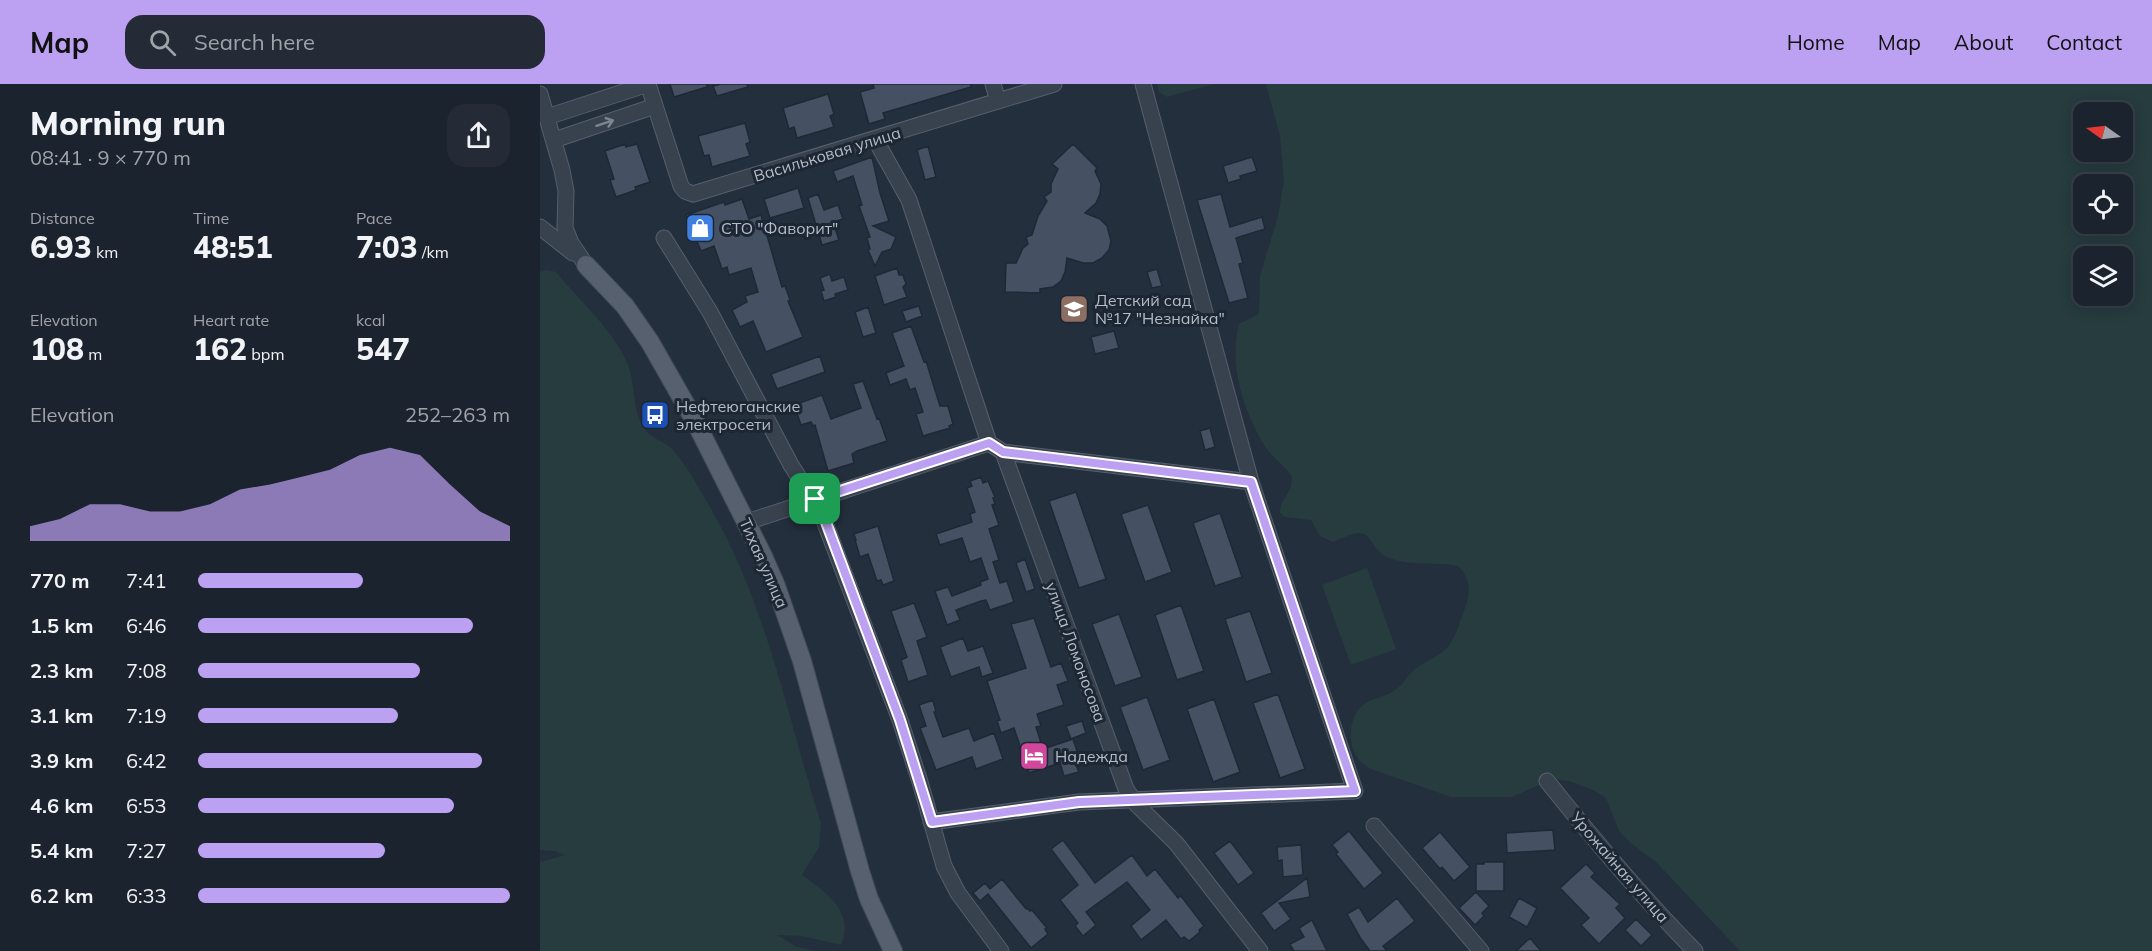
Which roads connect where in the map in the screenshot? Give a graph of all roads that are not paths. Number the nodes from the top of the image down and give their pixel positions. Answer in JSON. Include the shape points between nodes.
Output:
{"nodes":[{"id":1,"x":648,"y":84,"type":"edge"},
{"id":2,"x":993,"y":84,"type":"edge"},
{"id":3,"x":1054,"y":84,"type":"edge"},
{"id":4,"x":1143,"y":84,"type":"edge"},
{"id":5,"x":540,"y":94,"type":"edge"},
{"id":6,"x":998,"y":101,"type":"junction"},
{"id":7,"x":655,"y":106,"type":"junction"},
{"id":8,"x":548,"y":117,"type":"junction"},
{"id":9,"x":875,"y":139,"type":"junction"},
{"id":10,"x":554,"y":140,"type":"junction"},
{"id":11,"x":566,"y":191,"type":"junction"},
{"id":12,"x":540,"y":225,"type":"edge"},
{"id":13,"x":664,"y":238,"type":"dead end"},
{"id":14,"x":586,"y":265,"type":"junction"},
{"id":15,"x":989,"y":443,"type":"junction"},
{"id":16,"x":1003,"y":452,"type":"junction"},
{"id":17,"x":1251,"y":482,"type":"junction"},
{"id":18,"x":815,"y":499,"type":"junction"},
{"id":19,"x":747,"y":522,"type":"junction"},
{"id":20,"x":1547,"y":782,"type":"dead end"},
{"id":21,"x":1131,"y":799,"type":"junction"},
{"id":22,"x":932,"y":822,"type":"junction"},
{"id":23,"x":1374,"y":826,"type":"dead end"},
{"id":24,"x":893,"y":951,"type":"edge"},
{"id":25,"x":1001,"y":951,"type":"edge"},
{"id":26,"x":1260,"y":951,"type":"edge"},
{"id":27,"x":1481,"y":951,"type":"edge"},
{"id":28,"x":1695,"y":951,"type":"edge"}],
"edges":[{"from":1,"to":7,"type":"street","name":"Васильковая улица"},
{"from":1,"to":8,"type":"street","name":"Васильковая улица"},
{"from":2,"to":6,"type":"street"},
{"from":3,"to":6,"type":"street","name":"Васильковая улица"},
{"from":4,"to":17,"type":"street"},
{"from":5,"to":8,"type":"street"},
{"from":6,"to":9,"type":"street","name":"Васильковая улица"},
{"from":7,"to":9,"type":"street","name":"Васильковая улица","via":[[681,186],[693,194]]},
{"from":10,"to":7,"type":"street","one_way":true},
{"from":8,"to":10,"type":"street"},
{"from":9,"to":15,"type":"street","via":[[909,200]]},
{"from":10,"to":11,"type":"street"},
{"from":11,"to":12,"type":"street","via":[[557,218]]},
{"from":11,"to":14,"type":"street","via":[[565,228]]},
{"from":12,"to":14,"type":"street","name":"Тихая улица"},
{"from":13,"to":18,"type":"street"},
{"from":14,"to":19,"type":"main road","name":"Тихая улица","via":[[625,306],[650,342]]},
{"from":15,"to":16,"type":"street"},
{"from":15,"to":18,"type":"street"},
{"from":16,"to":17,"type":"street"},
{"from":16,"to":21,"type":"street","name":"улица Ломоносова"},
{"from":17,"to":21,"type":"street","via":[[1355,791]]},
{"from":18,"to":19,"type":"street"},
{"from":18,"to":22,"type":"street","via":[[896,710]]},
{"from":19,"to":24,"type":"main road","name":"Тихая улица","via":[[790,622],[860,871]]},
{"from":20,"to":28,"type":"street","name":"Урожайная улица","via":[[1610,860]]},
{"from":21,"to":22,"type":"street","via":[[1050,805]]},
{"from":21,"to":26,"type":"street","name":"улица Ломоносова","via":[[1176,843]]},
{"from":22,"to":25,"type":"street","via":[[950,880]]},
{"from":23,"to":27,"type":"street"}]}
